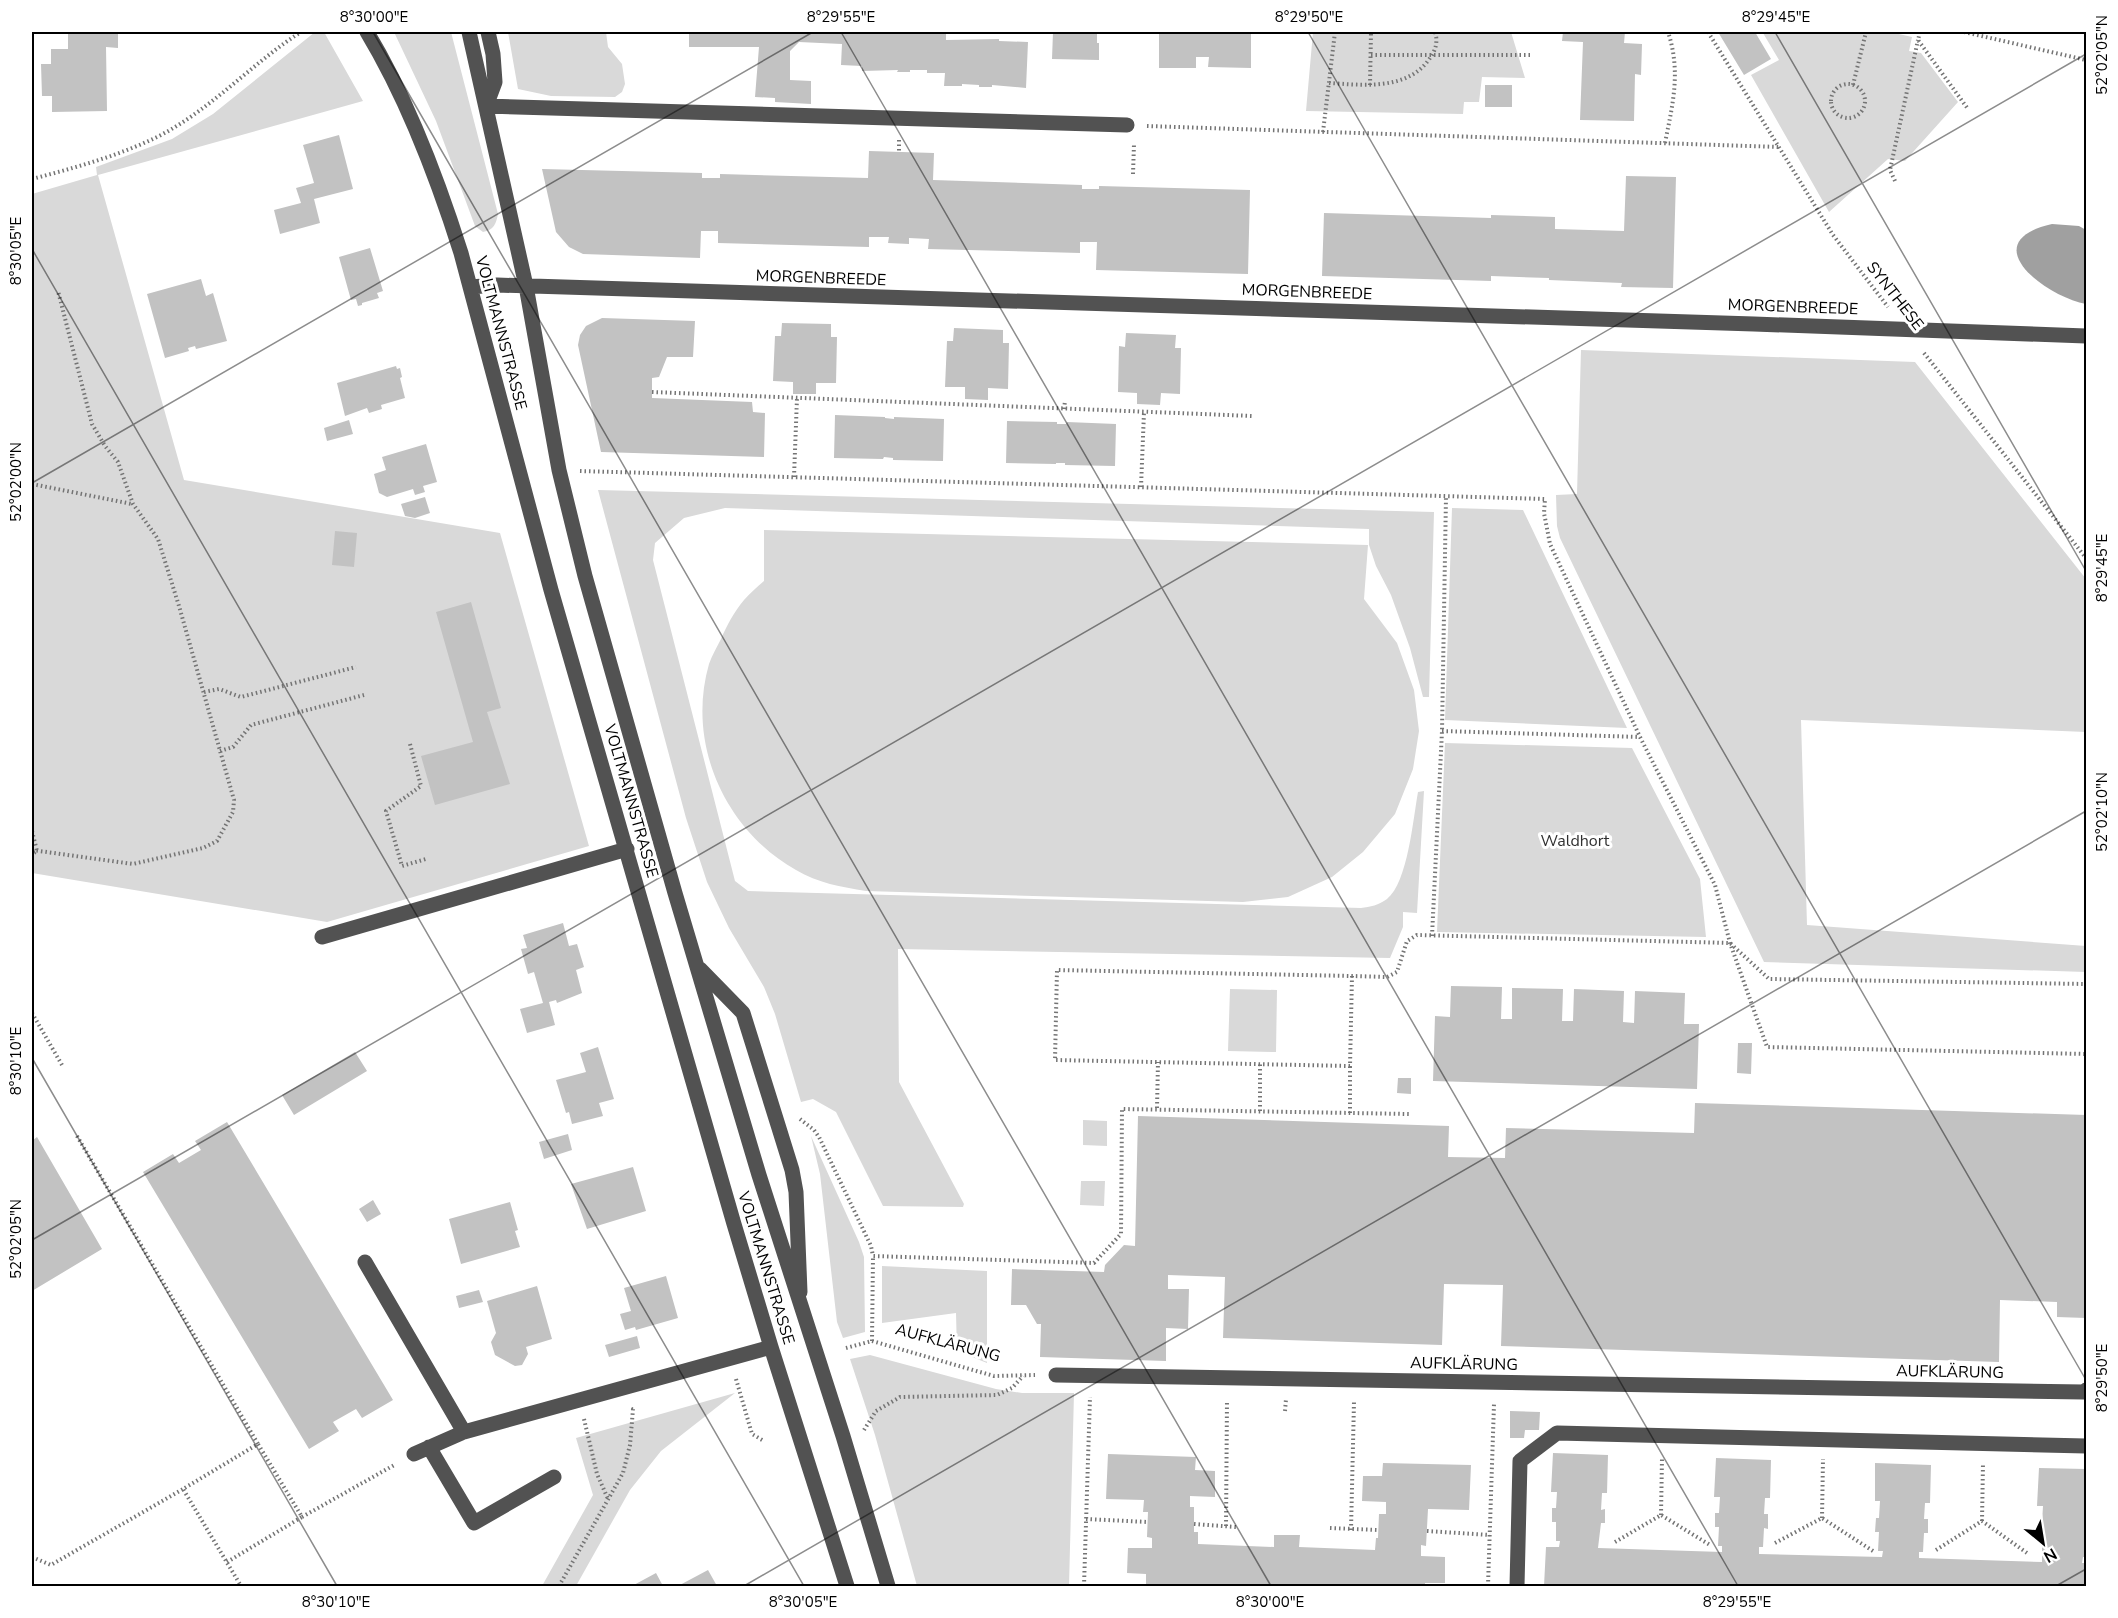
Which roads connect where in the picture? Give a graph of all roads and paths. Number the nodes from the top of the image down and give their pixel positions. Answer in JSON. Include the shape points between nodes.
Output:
{"nodes":[{"id":1,"x":302,"y":32,"type":"edge"},
{"id":2,"x":367,"y":32,"type":"edge"},
{"id":3,"x":469,"y":32,"type":"edge"},
{"id":4,"x":488,"y":32,"type":"edge"},
{"id":5,"x":1335,"y":32,"type":"edge"},
{"id":6,"x":1371,"y":32,"type":"edge"},
{"id":7,"x":1435,"y":32,"type":"edge"},
{"id":8,"x":1668,"y":32,"type":"edge"},
{"id":9,"x":1708,"y":32,"type":"edge"},
{"id":10,"x":1866,"y":32,"type":"edge"},
{"id":11,"x":1920,"y":32,"type":"edge"},
{"id":12,"x":1964,"y":32,"type":"edge"},
{"id":13,"x":1918,"y":39,"type":"junction"},
{"id":14,"x":1433,"y":54,"type":"junction"},
{"id":15,"x":1371,"y":55,"type":"junction"},
{"id":16,"x":1531,"y":55,"type":"dead end"},
{"id":17,"x":2086,"y":60,"type":"edge"},
{"id":18,"x":1329,"y":83,"type":"junction"},
{"id":19,"x":1370,"y":85,"type":"junction"},
{"id":20,"x":1853,"y":85,"type":"junction"},
{"id":21,"x":486,"y":106,"type":"junction"},
{"id":22,"x":1968,"y":109,"type":"dead end"},
{"id":23,"x":1127,"y":125,"type":"joint"},
{"id":24,"x":1323,"y":132,"type":"junction"},
{"id":25,"x":898,"y":138,"type":"dead end"},
{"id":26,"x":1665,"y":144,"type":"junction"},
{"id":27,"x":1779,"y":147,"type":"junction"},
{"id":28,"x":1134,"y":150,"type":"dead end"},
{"id":29,"x":899,"y":152,"type":"dead end"},
{"id":30,"x":1133,"y":174,"type":"dead end"},
{"id":31,"x":32,"y":179,"type":"edge"},
{"id":32,"x":1895,"y":181,"type":"dead end"},
{"id":33,"x":526,"y":286,"type":"junction"},
{"id":34,"x":470,"y":287,"type":"junction"},
{"id":35,"x":58,"y":291,"type":"dead end"},
{"id":36,"x":1906,"y":330,"type":"junction"},
{"id":37,"x":2086,"y":336,"type":"edge"},
{"id":38,"x":652,"y":392,"type":"dead end"},
{"id":39,"x":891,"y":395,"type":"dead end"},
{"id":40,"x":797,"y":398,"type":"junction"},
{"id":41,"x":1065,"y":400,"type":"dead end"},
{"id":42,"x":891,"y":402,"type":"junction"},
{"id":43,"x":1064,"y":409,"type":"junction"},
{"id":44,"x":1144,"y":412,"type":"junction"},
{"id":45,"x":1252,"y":416,"type":"dead end"},
{"id":46,"x":559,"y":470,"type":"junction"},
{"id":47,"x":794,"y":477,"type":"junction"},
{"id":48,"x":32,"y":484,"type":"edge"},
{"id":49,"x":1142,"y":487,"type":"junction"},
{"id":50,"x":1446,"y":496,"type":"junction"},
{"id":51,"x":132,"y":504,"type":"junction"},
{"id":52,"x":2086,"y":558,"type":"edge"},
{"id":53,"x":356,"y":667,"type":"dead end"},
{"id":54,"x":204,"y":692,"type":"junction"},
{"id":55,"x":364,"y":695,"type":"dead end"},
{"id":56,"x":1442,"y":730,"type":"junction"},
{"id":57,"x":1640,"y":737,"type":"junction"},
{"id":58,"x":410,"y":744,"type":"dead end"},
{"id":59,"x":220,"y":751,"type":"junction"},
{"id":60,"x":32,"y":831,"type":"edge"},
{"id":61,"x":627,"y":849,"type":"junction"},
{"id":62,"x":33,"y":852,"type":"edge"},
{"id":63,"x":426,"y":859,"type":"dead end"},
{"id":64,"x":1432,"y":936,"type":"junction"},
{"id":65,"x":322,"y":937,"type":"dead end"},
{"id":66,"x":1730,"y":942,"type":"junction"},
{"id":67,"x":698,"y":967,"type":"junction"},
{"id":68,"x":1352,"y":976,"type":"junction"},
{"id":69,"x":2086,"y":984,"type":"edge"},
{"id":70,"x":32,"y":1013,"type":"edge"},
{"id":71,"x":2086,"y":1054,"type":"edge"},
{"id":72,"x":1158,"y":1062,"type":"junction"},
{"id":73,"x":1260,"y":1064,"type":"junction"},
{"id":74,"x":62,"y":1065,"type":"dead end"},
{"id":75,"x":1350,"y":1066,"type":"junction"},
{"id":76,"x":1157,"y":1108,"type":"junction"},
{"id":77,"x":1260,"y":1111,"type":"junction"},
{"id":78,"x":1350,"y":1113,"type":"junction"},
{"id":79,"x":1409,"y":1114,"type":"dead end"},
{"id":80,"x":800,"y":1119,"type":"dead end"},
{"id":81,"x":77,"y":1136,"type":"dead end"},
{"id":82,"x":873,"y":1256,"type":"junction"},
{"id":83,"x":365,"y":1262,"type":"dead end"},
{"id":84,"x":801,"y":1310,"type":"junction"},
{"id":85,"x":872,"y":1341,"type":"junction"},
{"id":86,"x":771,"y":1347,"type":"junction"},
{"id":87,"x":846,"y":1348,"type":"dead end"},
{"id":88,"x":1056,"y":1375,"type":"joint"},
{"id":89,"x":1024,"y":1376,"type":"junction"},
{"id":90,"x":1092,"y":1376,"type":"junction"},
{"id":91,"x":742,"y":1378,"type":"dead end"},
{"id":92,"x":1228,"y":1378,"type":"junction"},
{"id":93,"x":1354,"y":1380,"type":"junction"},
{"id":94,"x":1495,"y":1382,"type":"junction"},
{"id":95,"x":2086,"y":1390,"type":"edge"},
{"id":96,"x":645,"y":1406,"type":"dead end"},
{"id":97,"x":585,"y":1421,"type":"dead end"},
{"id":98,"x":864,"y":1430,"type":"dead end"},
{"id":99,"x":464,"y":1432,"type":"junction"},
{"id":100,"x":1663,"y":1436,"type":"junction"},
{"id":101,"x":1824,"y":1440,"type":"junction"},
{"id":102,"x":764,"y":1441,"type":"dead end"},
{"id":103,"x":258,"y":1444,"type":"junction"},
{"id":104,"x":2086,"y":1446,"type":"edge"},
{"id":105,"x":429,"y":1447,"type":"junction"},
{"id":106,"x":414,"y":1454,"type":"joint"},
{"id":107,"x":555,"y":1478,"type":"dead end"},
{"id":108,"x":183,"y":1489,"type":"junction"},
{"id":109,"x":608,"y":1499,"type":"junction"},
{"id":110,"x":1660,"y":1515,"type":"junction"},
{"id":111,"x":302,"y":1517,"type":"junction"},
{"id":112,"x":1822,"y":1518,"type":"junction"},
{"id":113,"x":1086,"y":1519,"type":"junction"},
{"id":114,"x":1148,"y":1522,"type":"dead end"},
{"id":115,"x":1194,"y":1524,"type":"dead end"},
{"id":116,"x":1226,"y":1526,"type":"junction"},
{"id":117,"x":1236,"y":1527,"type":"dead end"},
{"id":118,"x":1330,"y":1528,"type":"dead end"},
{"id":119,"x":1351,"y":1530,"type":"junction"},
{"id":120,"x":1378,"y":1530,"type":"dead end"},
{"id":121,"x":1427,"y":1531,"type":"dead end"},
{"id":122,"x":1490,"y":1535,"type":"junction"},
{"id":123,"x":1615,"y":1542,"type":"dead end"},
{"id":124,"x":1775,"y":1543,"type":"dead end"},
{"id":125,"x":1710,"y":1545,"type":"dead end"},
{"id":126,"x":1936,"y":1550,"type":"dead end"},
{"id":127,"x":1873,"y":1551,"type":"dead end"},
{"id":128,"x":2027,"y":1553,"type":"dead end"},
{"id":129,"x":32,"y":1557,"type":"edge"},
{"id":130,"x":227,"y":1562,"type":"junction"},
{"id":131,"x":241,"y":1587,"type":"edge"},
{"id":132,"x":559,"y":1587,"type":"edge"},
{"id":133,"x":847,"y":1587,"type":"edge"},
{"id":134,"x":888,"y":1587,"type":"edge"},
{"id":135,"x":1084,"y":1587,"type":"edge"},
{"id":136,"x":1488,"y":1587,"type":"edge"},
{"id":137,"x":1517,"y":1587,"type":"edge"}],
"edges":[{"from":1,"to":31,"type":"path","via":[[158,137],[99,160]]},
{"from":2,"to":34,"type":"street","name":"VOLTMANNSTRASSE","via":[[391,75],[448,210]]},
{"from":3,"to":21,"type":"street","name":"VOLTMANNSTRASSE"},
{"from":4,"to":21,"type":"street","via":[[495,82]]},
{"from":5,"to":18,"type":"path"},
{"from":6,"to":15,"type":"path"},
{"from":7,"to":14,"type":"path"},
{"from":8,"to":26,"type":"path","via":[[1676,70]]},
{"from":9,"to":27,"type":"path","name":"SYNTHESE"},
{"from":10,"to":20,"type":"path"},
{"from":11,"to":13,"type":"path"},
{"from":12,"to":17,"type":"path"},
{"from":13,"to":22,"type":"path"},
{"from":13,"to":32,"type":"path","via":[[1890,170]]},
{"from":14,"to":15,"type":"path"},
{"from":14,"to":16,"type":"path"},
{"from":14,"to":19,"type":"path","via":[[1425,66],[1408,77]]},
{"from":15,"to":19,"type":"path"},
{"from":18,"to":19,"type":"path"},
{"from":18,"to":24,"type":"path"},
{"from":20,"to":20,"type":"path","via":[[1840,86],[1833,94],[1833,110],[1842,118],[1854,118],[1865,105],[1864,93]]},
{"from":21,"to":23,"type":"street"},
{"from":21,"to":33,"type":"street","name":"VOLTMANNSTRASSE"},
{"from":23,"to":24,"type":"path"},
{"from":24,"to":26,"type":"path"},
{"from":25,"to":29,"type":"path"},
{"from":26,"to":27,"type":"path"},
{"from":27,"to":36,"type":"path","name":"SYNTHESE","via":[[1833,235]]},
{"from":28,"to":30,"type":"path"},
{"from":33,"to":34,"type":"street","name":"MORGENBREEDE"},
{"from":33,"to":36,"type":"street","name":"MORGENBREEDE"},
{"from":33,"to":46,"type":"street","name":"VOLTMANNSTRASSE"},
{"from":34,"to":61,"type":"street","name":"VOLTMANNSTRASSE","via":[[551,590]]},
{"from":35,"to":51,"type":"path","via":[[92,424],[118,462]]},
{"from":36,"to":37,"type":"street","name":"MORGENBREEDE"},
{"from":36,"to":52,"type":"path","name":"SYNTHESE"},
{"from":38,"to":40,"type":"path"},
{"from":39,"to":42,"type":"path"},
{"from":40,"to":42,"type":"path"},
{"from":40,"to":47,"type":"path"},
{"from":41,"to":43,"type":"path"},
{"from":42,"to":43,"type":"path"},
{"from":43,"to":44,"type":"path"},
{"from":44,"to":45,"type":"path"},
{"from":44,"to":49,"type":"path"},
{"from":46,"to":47,"type":"path"},
{"from":46,"to":67,"type":"street","name":"VOLTMANNSTRASSE","via":[[599,627]]},
{"from":47,"to":49,"type":"path"},
{"from":48,"to":51,"type":"path"},
{"from":49,"to":50,"type":"path"},
{"from":50,"to":56,"type":"path"},
{"from":50,"to":57,"type":"path","via":[[1545,499],[1550,544]]},
{"from":51,"to":54,"type":"path","via":[[158,539]]},
{"from":53,"to":54,"type":"path","via":[[241,697],[219,689]]},
{"from":54,"to":59,"type":"path"},
{"from":55,"to":59,"type":"path","via":[[251,725],[233,747]]},
{"from":56,"to":57,"type":"path"},
{"from":56,"to":64,"type":"path"},
{"from":57,"to":66,"type":"path","via":[[1715,885]]},
{"from":58,"to":63,"type":"path","via":[[421,786],[386,811],[402,866]]},
{"from":59,"to":62,"type":"path","via":[[234,800],[233,812],[217,841],[203,848],[133,864]]},
{"from":60,"to":62,"type":"path"},
{"from":61,"to":65,"type":"street"},
{"from":61,"to":86,"type":"street","name":"VOLTMANNSTRASSE"},
{"from":64,"to":66,"type":"path"},
{"from":64,"to":68,"type":"path","via":[[1417,935],[1407,941],[1397,972],[1387,977]]},
{"from":66,"to":69,"type":"path","via":[[1769,979]]},
{"from":66,"to":71,"type":"path","via":[[1767,1047]]},
{"from":67,"to":84,"type":"street","name":"VOLTMANNSTRASSE"},
{"from":67,"to":84,"type":"street","via":[[743,1013],[789,1159],[797,1203]]},
{"from":68,"to":72,"type":"path","via":[[1057,970],[1055,1060]]},
{"from":68,"to":75,"type":"path"},
{"from":70,"to":74,"type":"path"},
{"from":72,"to":73,"type":"path"},
{"from":72,"to":76,"type":"path"},
{"from":73,"to":75,"type":"path"},
{"from":73,"to":77,"type":"path"},
{"from":75,"to":78,"type":"path"},
{"from":76,"to":77,"type":"path"},
{"from":76,"to":82,"type":"path","via":[[1122,1109],[1122,1234],[1094,1263]]},
{"from":77,"to":78,"type":"path"},
{"from":78,"to":79,"type":"path"},
{"from":80,"to":82,"type":"path","via":[[819,1137]]},
{"from":81,"to":103,"type":"path"},
{"from":82,"to":85,"type":"path"},
{"from":83,"to":99,"type":"street"},
{"from":84,"to":134,"type":"street","name":"VOLTMANNSTRASSE"},
{"from":85,"to":87,"type":"path","name":"AUFKLÄRUNG"},
{"from":85,"to":89,"type":"path","name":"AUFKLÄRUNG","via":[[994,1376]]},
{"from":86,"to":99,"type":"street"},
{"from":86,"to":133,"type":"street","name":"VOLTMANNSTRASSE"},
{"from":88,"to":89,"type":"path","name":"AUFKLÄRUNG"},
{"from":88,"to":90,"type":"street","name":"AUFKLÄRUNG"},
{"from":89,"to":98,"type":"path","via":[[997,1395],[900,1397],[876,1411]]},
{"from":90,"to":92,"type":"street","name":"AUFKLÄRUNG"},
{"from":90,"to":113,"type":"path"},
{"from":91,"to":102,"type":"path","via":[[736,1379],[752,1434]]},
{"from":92,"to":93,"type":"street","name":"AUFKLÄRUNG"},
{"from":92,"to":116,"type":"path"},
{"from":93,"to":94,"type":"street","name":"AUFKLÄRUNG"},
{"from":93,"to":119,"type":"path"},
{"from":94,"to":95,"type":"street","name":"AUFKLÄRUNG"},
{"from":94,"to":122,"type":"path"},
{"from":96,"to":109,"type":"path","via":[[633,1409],[623,1473]]},
{"from":97,"to":109,"type":"path","via":[[597,1474]]},
{"from":99,"to":105,"type":"street"},
{"from":100,"to":101,"type":"street"},
{"from":100,"to":110,"type":"path"},
{"from":100,"to":137,"type":"street","via":[[1557,1433],[1520,1461]]},
{"from":101,"to":104,"type":"street"},
{"from":101,"to":112,"type":"path"},
{"from":103,"to":108,"type":"path"},
{"from":103,"to":111,"type":"path"},
{"from":105,"to":106,"type":"street"},
{"from":105,"to":107,"type":"street","via":[[474,1523]]},
{"from":106,"to":111,"type":"path"},
{"from":108,"to":129,"type":"path","via":[[51,1565]]},
{"from":108,"to":130,"type":"path"},
{"from":109,"to":132,"type":"path"},
{"from":110,"to":123,"type":"path"},
{"from":110,"to":125,"type":"path"},
{"from":111,"to":130,"type":"path"},
{"from":112,"to":124,"type":"path"},
{"from":112,"to":127,"type":"path"},
{"from":113,"to":114,"type":"path"},
{"from":113,"to":135,"type":"path"},
{"from":115,"to":116,"type":"path"},
{"from":116,"to":117,"type":"path"},
{"from":118,"to":119,"type":"path"},
{"from":119,"to":120,"type":"path"},
{"from":121,"to":122,"type":"path"},
{"from":122,"to":136,"type":"path"},
{"from":126,"to":128,"type":"path","via":[[1982,1521]]},
{"from":130,"to":131,"type":"path"}]}
